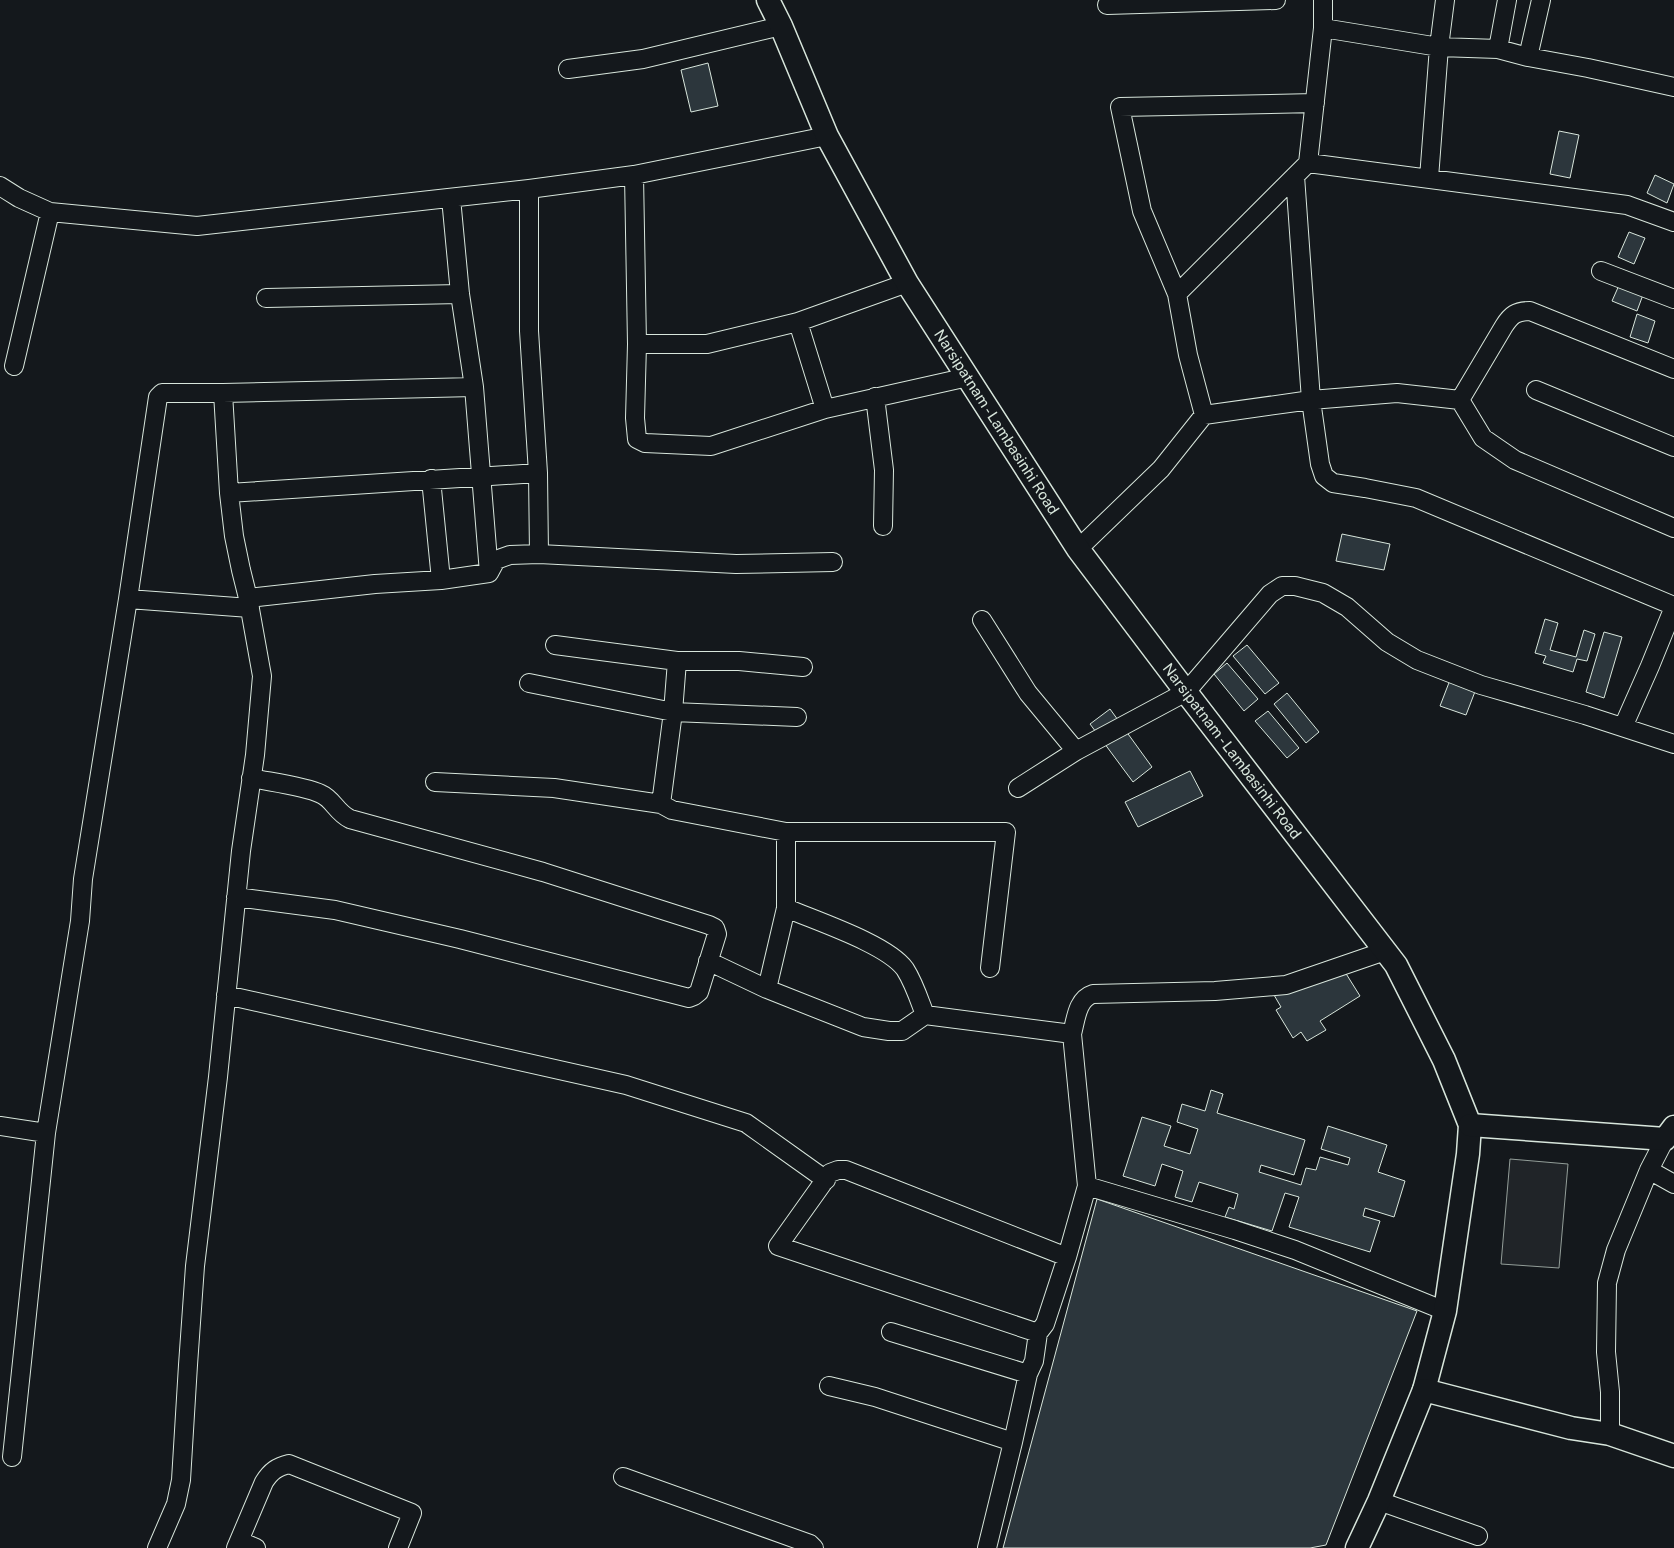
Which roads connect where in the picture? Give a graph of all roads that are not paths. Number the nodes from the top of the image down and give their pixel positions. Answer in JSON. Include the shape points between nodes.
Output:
{"nodes":[{"id":1,"x":768,"y":0,"type":"edge"},
{"id":2,"x":1276,"y":0,"type":"edge"},
{"id":3,"x":1324,"y":0,"type":"edge"},
{"id":4,"x":1445,"y":0,"type":"edge"},
{"id":5,"x":1507,"y":0,"type":"edge"},
{"id":6,"x":1541,"y":0,"type":"edge"},
{"id":7,"x":1107,"y":5,"type":"dead end"},
{"id":8,"x":781,"y":26,"type":"junction"},
{"id":9,"x":1324,"y":28,"type":"junction"},
{"id":10,"x":1439,"y":47,"type":"junction"},
{"id":11,"x":1498,"y":49,"type":"junction"},
{"id":12,"x":1528,"y":57,"type":"junction"},
{"id":13,"x":568,"y":69,"type":"dead end"},
{"id":14,"x":1674,"y":87,"type":"edge"},
{"id":15,"x":1315,"y":103,"type":"junction"},
{"id":16,"x":826,"y":136,"type":"junction"},
{"id":17,"x":1308,"y":163,"type":"junction"},
{"id":18,"x":634,"y":175,"type":"junction"},
{"id":19,"x":1295,"y":176,"type":"junction"},
{"id":20,"x":1429,"y":178,"type":"junction"},
{"id":21,"x":0,"y":186,"type":"edge"},
{"id":22,"x":529,"y":189,"type":"junction"},
{"id":23,"x":451,"y":198,"type":"junction"},
{"id":24,"x":50,"y":212,"type":"junction"},
{"id":25,"x":1674,"y":222,"type":"edge"},
{"id":26,"x":1600,"y":271,"type":"dead end"},
{"id":27,"x":907,"y":283,"type":"junction"},
{"id":28,"x":460,"y":294,"type":"junction"},
{"id":29,"x":1177,"y":294,"type":"junction"},
{"id":30,"x":266,"y":298,"type":"dead end"},
{"id":31,"x":1674,"y":300,"type":"edge"},
{"id":32,"x":798,"y":322,"type":"junction"},
{"id":33,"x":637,"y":344,"type":"junction"},
{"id":34,"x":14,"y":366,"type":"dead end"},
{"id":35,"x":1674,"y":369,"type":"edge"},
{"id":36,"x":968,"y":377,"type":"junction"},
{"id":37,"x":474,"y":387,"type":"junction"},
{"id":38,"x":1536,"y":390,"type":"dead end"},
{"id":39,"x":223,"y":393,"type":"junction"},
{"id":40,"x":875,"y":397,"type":"junction"},
{"id":41,"x":1311,"y":400,"type":"junction"},
{"id":42,"x":1460,"y":400,"type":"junction"},
{"id":43,"x":825,"y":409,"type":"junction"},
{"id":44,"x":1204,"y":415,"type":"junction"},
{"id":45,"x":1674,"y":448,"type":"edge"},
{"id":46,"x":538,"y":473,"type":"junction"},
{"id":47,"x":481,"y":475,"type":"junction"},
{"id":48,"x":431,"y":478,"type":"junction"},
{"id":49,"x":229,"y":493,"type":"junction"},
{"id":50,"x":883,"y":526,"type":"dead end"},
{"id":51,"x":1674,"y":528,"type":"edge"},
{"id":52,"x":1078,"y":549,"type":"junction"},
{"id":53,"x":539,"y":554,"type":"junction"},
{"id":54,"x":833,"y":562,"type":"dead end"},
{"id":55,"x":489,"y":573,"type":"junction"},
{"id":56,"x":440,"y":580,"type":"junction"},
{"id":57,"x":128,"y":599,"type":"junction"},
{"id":58,"x":249,"y":603,"type":"junction"},
{"id":59,"x":1674,"y":607,"type":"edge"},
{"id":60,"x":982,"y":620,"type":"dead end"},
{"id":61,"x":555,"y":645,"type":"dead end"},
{"id":62,"x":677,"y":661,"type":"junction"},
{"id":63,"x":803,"y":667,"type":"dead end"},
{"id":64,"x":529,"y":683,"type":"dead end"},
{"id":65,"x":1186,"y":692,"type":"junction"},
{"id":66,"x":673,"y":712,"type":"junction"},
{"id":67,"x":797,"y":717,"type":"dead end"},
{"id":68,"x":1623,"y":727,"type":"junction"},
{"id":69,"x":1674,"y":744,"type":"edge"},
{"id":70,"x":1076,"y":751,"type":"junction"},
{"id":71,"x":251,"y":778,"type":"junction"},
{"id":72,"x":435,"y":782,"type":"dead end"},
{"id":73,"x":1018,"y":788,"type":"dead end"},
{"id":74,"x":661,"y":804,"type":"junction"},
{"id":75,"x":786,"y":832,"type":"junction"},
{"id":76,"x":236,"y":897,"type":"junction"},
{"id":77,"x":786,"y":908,"type":"junction"},
{"id":78,"x":1385,"y":951,"type":"junction"},
{"id":79,"x":708,"y":961,"type":"junction"},
{"id":80,"x":990,"y":968,"type":"dead end"},
{"id":81,"x":767,"y":989,"type":"junction"},
{"id":82,"x":226,"y":995,"type":"junction"},
{"id":83,"x":925,"y":1015,"type":"junction"},
{"id":84,"x":1072,"y":1034,"type":"junction"},
{"id":85,"x":1470,"y":1125,"type":"junction"},
{"id":86,"x":0,"y":1126,"type":"edge"},
{"id":87,"x":46,"y":1133,"type":"junction"},
{"id":88,"x":1670,"y":1133,"type":"edge"},
{"id":89,"x":1649,"y":1170,"type":"junction"},
{"id":90,"x":826,"y":1180,"type":"junction"},
{"id":91,"x":1674,"y":1184,"type":"edge"},
{"id":92,"x":1087,"y":1186,"type":"junction"},
{"id":93,"x":1067,"y":1257,"type":"junction"},
{"id":94,"x":1445,"y":1312,"type":"junction"},
{"id":95,"x":891,"y":1332,"type":"dead end"},
{"id":96,"x":1038,"y":1333,"type":"junction"},
{"id":97,"x":1028,"y":1374,"type":"junction"},
{"id":98,"x":829,"y":1386,"type":"dead end"},
{"id":99,"x":1424,"y":1390,"type":"junction"},
{"id":100,"x":1610,"y":1434,"type":"junction"},
{"id":101,"x":1013,"y":1442,"type":"junction"},
{"id":102,"x":1674,"y":1456,"type":"edge"},
{"id":103,"x":12,"y":1457,"type":"dead end"},
{"id":104,"x":623,"y":1477,"type":"dead end"},
{"id":105,"x":1379,"y":1501,"type":"junction"},
{"id":106,"x":1478,"y":1536,"type":"dead end"},
{"id":107,"x":244,"y":1546,"type":"edge"},
{"id":108,"x":157,"y":1548,"type":"edge"},
{"id":109,"x":398,"y":1548,"type":"edge"},
{"id":110,"x":814,"y":1548,"type":"edge"},
{"id":111,"x":987,"y":1548,"type":"edge"},
{"id":112,"x":1357,"y":1548,"type":"edge"}],
"edges":[{"from":1,"to":8,"type":"main road","name":"Narsipatnam - Lambasinhi Road"},
{"from":2,"to":7,"type":"street"},
{"from":3,"to":9,"type":"street"},
{"from":4,"to":10,"type":"street"},
{"from":5,"to":11,"type":"street"},
{"from":6,"to":12,"type":"street"},
{"from":8,"to":13,"type":"street","via":[[643,59]]},
{"from":8,"to":16,"type":"main road","name":"Narsipatnam - Lambasinhi Road"},
{"from":9,"to":10,"type":"street"},
{"from":9,"to":15,"type":"street"},
{"from":10,"to":11,"type":"street"},
{"from":10,"to":20,"type":"street"},
{"from":11,"to":12,"type":"street"},
{"from":12,"to":14,"type":"street"},
{"from":15,"to":17,"type":"street"},
{"from":15,"to":29,"type":"street","via":[[1120,107],[1142,211]]},
{"from":16,"to":18,"type":"street"},
{"from":16,"to":27,"type":"main road","name":"Narsipatnam - Lambasinhi Road"},
{"from":17,"to":19,"type":"street"},
{"from":17,"to":20,"type":"street"},
{"from":18,"to":22,"type":"street"},
{"from":18,"to":33,"type":"street"},
{"from":19,"to":29,"type":"street"},
{"from":19,"to":41,"type":"street"},
{"from":20,"to":25,"type":"street","via":[[1627,205]]},
{"from":21,"to":24,"type":"street"},
{"from":22,"to":23,"type":"street"},
{"from":22,"to":46,"type":"street","via":[[529,331]]},
{"from":23,"to":24,"type":"street","via":[[197,226]]},
{"from":23,"to":28,"type":"street"},
{"from":24,"to":34,"type":"street"},
{"from":26,"to":31,"type":"street"},
{"from":27,"to":32,"type":"street"},
{"from":27,"to":36,"type":"main road","name":"Narsipatnam - Lambasinhi Road"},
{"from":28,"to":30,"type":"street"},
{"from":28,"to":37,"type":"street"},
{"from":29,"to":44,"type":"street","via":[[1188,355]]},
{"from":32,"to":33,"type":"street","via":[[706,344]]},
{"from":32,"to":43,"type":"street"},
{"from":33,"to":43,"type":"street","via":[[635,431],[637,439],[645,443],[710,446]]},
{"from":35,"to":42,"type":"street","via":[[1530,311],[1519,311],[1504,326]]},
{"from":36,"to":40,"type":"street"},
{"from":36,"to":52,"type":"main road","name":"Narsipatnam - Lambasinhi Road"},
{"from":37,"to":39,"type":"street"},
{"from":37,"to":47,"type":"street"},
{"from":38,"to":45,"type":"street"},
{"from":39,"to":49,"type":"street"},
{"from":39,"to":57,"type":"street","via":[[162,393],[158,397]]},
{"from":40,"to":43,"type":"street"},
{"from":40,"to":50,"type":"street","via":[[884,470]]},
{"from":41,"to":42,"type":"street","via":[[1397,393]]},
{"from":41,"to":44,"type":"street"},
{"from":41,"to":59,"type":"street","via":[[1320,464],[1324,476],[1333,484],[1416,498]]},
{"from":42,"to":51,"type":"street","via":[[1483,438],[1515,460]]},
{"from":44,"to":52,"type":"street","via":[[1161,469]]},
{"from":46,"to":47,"type":"street"},
{"from":46,"to":53,"type":"street"},
{"from":47,"to":48,"type":"street"},
{"from":47,"to":55,"type":"street"},
{"from":48,"to":49,"type":"street"},
{"from":48,"to":56,"type":"street"},
{"from":49,"to":58,"type":"street","via":[[234,536]]},
{"from":52,"to":65,"type":"main road","name":"Narsipatnam - Lambasinhi Road"},
{"from":53,"to":54,"type":"street","via":[[736,564]]},
{"from":53,"to":55,"type":"street","via":[[499,558],[493,562]]},
{"from":55,"to":56,"type":"street"},
{"from":56,"to":58,"type":"street","via":[[375,584]]},
{"from":57,"to":58,"type":"street"},
{"from":57,"to":87,"type":"street"},
{"from":58,"to":71,"type":"street","via":[[262,676]]},
{"from":59,"to":68,"type":"street"},
{"from":60,"to":70,"type":"street","via":[[1028,693]]},
{"from":61,"to":62,"type":"street"},
{"from":62,"to":63,"type":"street","via":[[739,661]]},
{"from":62,"to":66,"type":"street"},
{"from":64,"to":66,"type":"street"},
{"from":65,"to":68,"type":"street","via":[[1270,594],[1282,586],[1295,586],[1332,597],[1387,642],[1417,660],[1480,685]]},
{"from":65,"to":70,"type":"street"},
{"from":65,"to":78,"type":"main road","name":"Narsipatnam - Lambasinhi Road"},
{"from":66,"to":67,"type":"street"},
{"from":66,"to":74,"type":"street"},
{"from":68,"to":69,"type":"street"},
{"from":70,"to":73,"type":"street"},
{"from":71,"to":76,"type":"street"},
{"from":71,"to":79,"type":"street","via":[[322,794],[350,820],[543,872],[708,924],[715,928],[717,934]]},
{"from":72,"to":74,"type":"street","via":[[554,788]]},
{"from":74,"to":75,"type":"street","via":[[672,810]]},
{"from":75,"to":77,"type":"street"},
{"from":75,"to":80,"type":"street","via":[[1006,832]]},
{"from":76,"to":79,"type":"street","via":[[335,910],[689,998],[699,992]]},
{"from":76,"to":82,"type":"street"},
{"from":77,"to":81,"type":"street"},
{"from":77,"to":83,"type":"street","via":[[890,955],[904,968]]},
{"from":78,"to":84,"type":"street","via":[[1286,985],[1214,991],[1093,994],[1086,996],[1080,1004]]},
{"from":78,"to":85,"type":"main road","name":"Narsipatnam - Lambasinhi Road","via":[[1396,965],[1444,1060]]},
{"from":79,"to":81,"type":"street"},
{"from":81,"to":83,"type":"street","via":[[863,1027],[902,1031]]},
{"from":82,"to":90,"type":"street","via":[[626,1085],[746,1123]]},
{"from":82,"to":108,"type":"street","via":[[195,1266],[181,1480],[176,1504]]},
{"from":83,"to":84,"type":"street"},
{"from":84,"to":92,"type":"street"},
{"from":85,"to":88,"type":"main road"},
{"from":85,"to":94,"type":"main road","name":"Narsipatnam - Lambasinhi Road"},
{"from":86,"to":87,"type":"street"},
{"from":87,"to":103,"type":"street"},
{"from":88,"to":89,"type":"street"},
{"from":89,"to":91,"type":"street"},
{"from":89,"to":100,"type":"street","via":[[1616,1250],[1607,1283]]},
{"from":90,"to":93,"type":"street","via":[[830,1173],[846,1170]]},
{"from":90,"to":96,"type":"street","via":[[778,1246]]},
{"from":92,"to":93,"type":"street"},
{"from":92,"to":94,"type":"street","via":[[1295,1250]]},
{"from":93,"to":96,"type":"street","via":[[1045,1324]]},
{"from":94,"to":99,"type":"main road","name":"Narsipatnam - Lambasinhi Road"},
{"from":95,"to":97,"type":"street"},
{"from":96,"to":97,"type":"street","via":[[1034,1361]]},
{"from":97,"to":101,"type":"street"},
{"from":98,"to":101,"type":"street","via":[[875,1397]]},
{"from":99,"to":100,"type":"main road","via":[[1571,1428]]},
{"from":99,"to":105,"type":"main road","name":"Narsipatnam - Lambasinhi Road"},
{"from":100,"to":102,"type":"main road"},
{"from":101,"to":111,"type":"street"},
{"from":104,"to":110,"type":"street"},
{"from":105,"to":106,"type":"street"},
{"from":105,"to":112,"type":"main road","name":"Narsipatnam - Lambasinhi Road"},
{"from":107,"to":109,"type":"street","via":[[264,1482],[270,1472],[289,1464],[412,1513]]}]}
